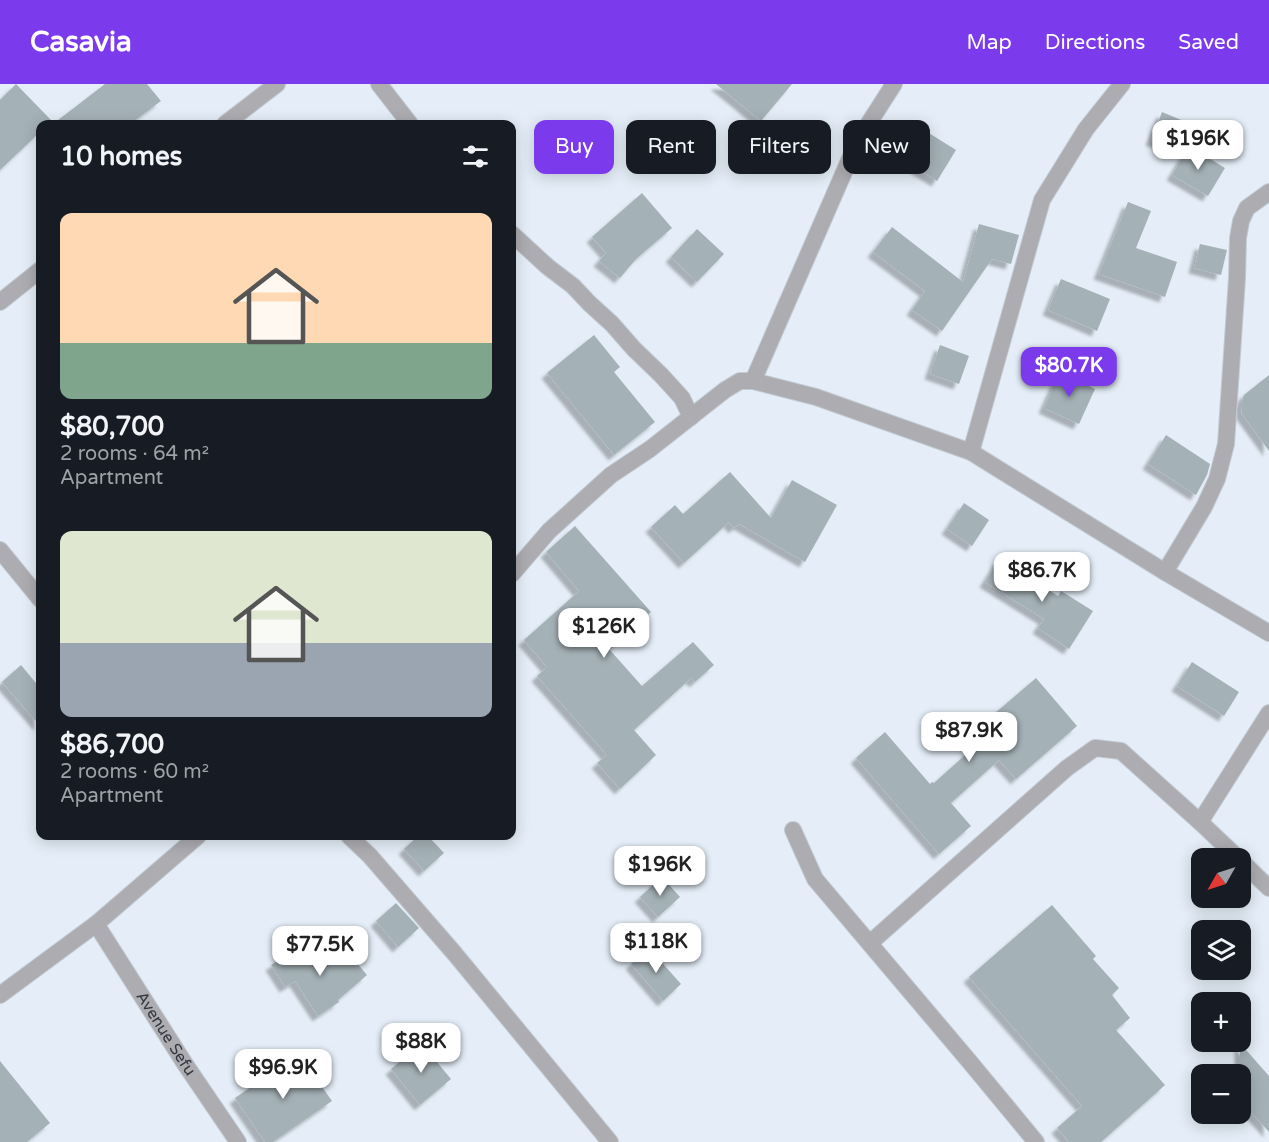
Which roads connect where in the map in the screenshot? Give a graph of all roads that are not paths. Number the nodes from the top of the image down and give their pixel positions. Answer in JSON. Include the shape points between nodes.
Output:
{"nodes":[{"id":1,"x":277,"y":84,"type":"edge"},
{"id":2,"x":379,"y":84,"type":"edge"},
{"id":3,"x":894,"y":84,"type":"edge"},
{"id":4,"x":1122,"y":84,"type":"edge"},
{"id":5,"x":230,"y":120,"type":"edge"},
{"id":6,"x":407,"y":120,"type":"edge"},
{"id":7,"x":1269,"y":184,"type":"edge"},
{"id":8,"x":1269,"y":192,"type":"edge"},
{"id":9,"x":516,"y":238,"type":"edge"},
{"id":10,"x":36,"y":273,"type":"edge"},
{"id":11,"x":0,"y":302,"type":"edge"},
{"id":12,"x":753,"y":381,"type":"junction"},
{"id":13,"x":691,"y":417,"type":"junction"},
{"id":14,"x":971,"y":452,"type":"junction"},
{"id":15,"x":0,"y":550,"type":"edge"},
{"id":16,"x":516,"y":569,"type":"edge"},
{"id":17,"x":1165,"y":572,"type":"junction"},
{"id":18,"x":36,"y":595,"type":"edge"},
{"id":19,"x":1269,"y":633,"type":"edge"},
{"id":20,"x":1269,"y":713,"type":"edge"},
{"id":21,"x":1200,"y":822,"type":"junction"},
{"id":22,"x":793,"y":830,"type":"dead end"},
{"id":23,"x":193,"y":840,"type":"edge"},
{"id":24,"x":353,"y":840,"type":"edge"},
{"id":25,"x":1227,"y":848,"type":"edge"},
{"id":26,"x":1251,"y":871,"type":"edge"},
{"id":27,"x":1269,"y":888,"type":"edge"},
{"id":28,"x":96,"y":924,"type":"junction"},
{"id":29,"x":870,"y":942,"type":"junction"},
{"id":30,"x":0,"y":995,"type":"edge"},
{"id":31,"x":238,"y":1142,"type":"edge"},
{"id":32,"x":610,"y":1142,"type":"edge"},
{"id":33,"x":1036,"y":1142,"type":"edge"}],
"edges":[{"from":1,"to":5,"type":"street"},
{"from":2,"to":6,"type":"street"},
{"from":3,"to":12,"type":"street","via":[[858,140]]},
{"from":4,"to":14,"type":"street","via":[[1086,129],[1042,200]]},
{"from":7,"to":8,"type":"street"},
{"from":8,"to":17,"type":"street","via":[[1247,208],[1241,221],[1226,444],[1217,479]]},
{"from":9,"to":13,"type":"street","via":[[612,324],[682,398]]},
{"from":10,"to":11,"type":"street"},
{"from":12,"to":13,"type":"street","via":[[740,381]]},
{"from":12,"to":14,"type":"street","via":[[816,397]]},
{"from":13,"to":16,"type":"street","via":[[603,482],[549,531]]},
{"from":14,"to":17,"type":"street"},
{"from":15,"to":18,"type":"street"},
{"from":17,"to":19,"type":"street"},
{"from":20,"to":21,"type":"street"},
{"from":21,"to":25,"type":"street"},
{"from":21,"to":29,"type":"street","via":[[1121,751],[1095,748],[1067,768]]},
{"from":22,"to":29,"type":"street","via":[[815,879]]},
{"from":23,"to":28,"type":"street"},
{"from":24,"to":32,"type":"street","via":[[455,954]]},
{"from":26,"to":27,"type":"street"},
{"from":28,"to":30,"type":"street"},
{"from":28,"to":31,"type":"street","name":"Avenue Sefu"},
{"from":29,"to":33,"type":"street"}]}
